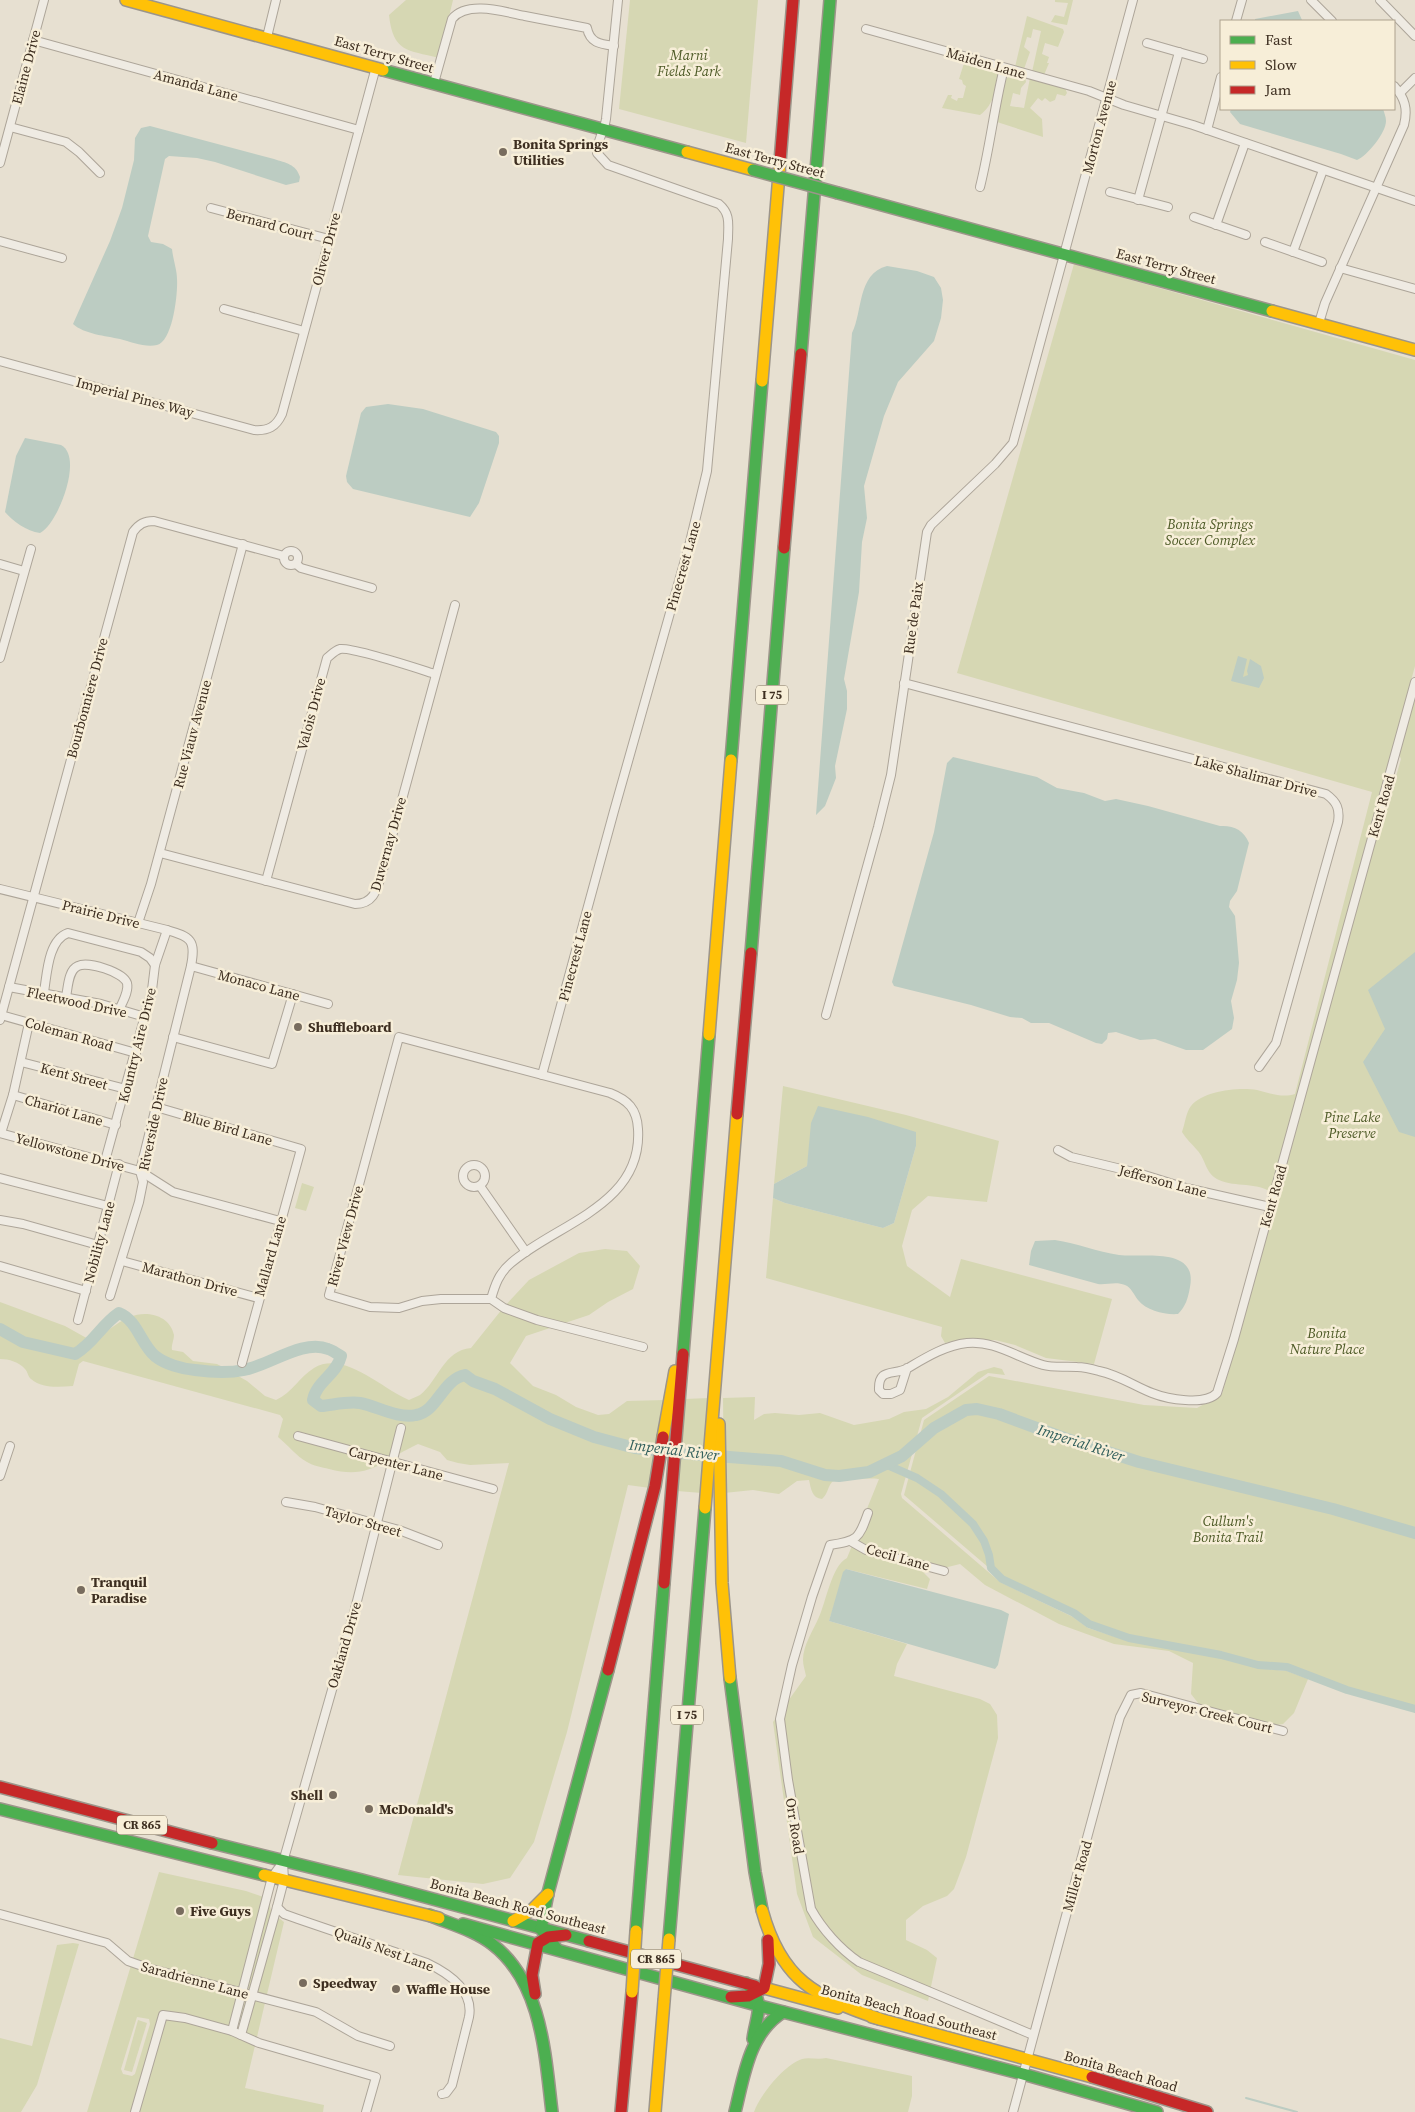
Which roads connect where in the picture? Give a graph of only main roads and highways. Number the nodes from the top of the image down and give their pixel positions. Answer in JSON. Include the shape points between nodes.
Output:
{"nodes":[{"id":1,"x":126,"y":0,"type":"edge"},
{"id":2,"x":793,"y":0,"type":"edge"},
{"id":3,"x":830,"y":0,"type":"edge"},
{"id":4,"x":1415,"y":350,"type":"edge"},
{"id":5,"x":676,"y":1386,"type":"junction"},
{"id":6,"x":717,"y":1390,"type":"junction"},
{"id":7,"x":0,"y":1788,"type":"edge"},
{"id":8,"x":0,"y":1809,"type":"edge"},
{"id":9,"x":548,"y":1893,"type":"junction"},
{"id":10,"x":760,"y":1894,"type":"junction"},
{"id":11,"x":429,"y":1915,"type":"junction"},
{"id":12,"x":513,"y":1921,"type":"junction"},
{"id":13,"x":542,"y":1936,"type":"junction"},
{"id":14,"x":760,"y":1991,"type":"junction"},
{"id":15,"x":731,"y":1997,"type":"junction"},
{"id":16,"x":760,"y":2006,"type":"junction"},
{"id":17,"x":783,"y":2012,"type":"junction"},
{"id":18,"x":538,"y":2019,"type":"junction"},
{"id":19,"x":880,"y":2019,"type":"junction"},
{"id":20,"x":753,"y":2050,"type":"junction"},
{"id":21,"x":1027,"y":2059,"type":"joint"},
{"id":22,"x":552,"y":2112,"type":"edge"},
{"id":23,"x":621,"y":2112,"type":"edge"},
{"id":24,"x":656,"y":2112,"type":"edge"},
{"id":25,"x":735,"y":2112,"type":"edge"},
{"id":26,"x":1157,"y":2112,"type":"edge"},
{"id":27,"x":1207,"y":2112,"type":"edge"}],
"edges":[{"from":1,"to":4,"type":"main road","name":"East Terry Street","bridge":true},
{"from":2,"to":5,"type":"main road","number":"I 75","via":[[687,1309]]},
{"from":3,"to":6,"type":"main road","number":"I 75"},
{"from":5,"to":9,"type":"main road","via":[[655,1486],[601,1700]]},
{"from":5,"to":23,"type":"main road","number":"I 75","bridge":true,"via":[[673,1487]]},
{"from":6,"to":10,"type":"main road","via":[[720,1548],[728,1662]]},
{"from":6,"to":24,"type":"main road","number":"I 75","bridge":true,"via":[[706,1490]]},
{"from":7,"to":12,"type":"main road","name":"Bonita Beach Road Southeast","number":"CR 865"},
{"from":8,"to":11,"type":"main road","number":"CR 865"},
{"from":9,"to":12,"type":"main road","via":[[536,1908]]},
{"from":9,"to":13,"type":"main road"},
{"from":10,"to":14,"type":"main road","via":[[770,1957],[769,1972]]},
{"from":10,"to":19,"type":"main road","via":[[776,1949],[795,1975],[835,2004]]},
{"from":11,"to":13,"type":"main road","number":"CR 865"},
{"from":11,"to":18,"type":"main road","via":[[482,1938],[502,1952],[518,1970]]},
{"from":12,"to":13,"type":"main road","name":"Bonita Beach Road Southeast","number":"CR 865"},
{"from":13,"to":14,"type":"main road","name":"Bonita Beach Road Southeast","number":"CR 865","via":[[566,1935],[746,1983]]},
{"from":13,"to":15,"type":"main road","number":"CR 865","via":[[556,1948]]},
{"from":13,"to":18,"type":"main road","via":[[532,1975]]},
{"from":14,"to":15,"type":"main road"},
{"from":14,"to":16,"type":"main road"},
{"from":14,"to":19,"type":"main road","name":"Bonita Beach Road Southeast"},
{"from":15,"to":16,"type":"main road","number":"CR 865"},
{"from":16,"to":17,"type":"main road","number":"CR 865"},
{"from":16,"to":20,"type":"main road"},
{"from":17,"to":20,"type":"main road","via":[[764,2028]]},
{"from":17,"to":26,"type":"main road","name":"Bonita Beach Road","number":"CR 865"},
{"from":18,"to":22,"type":"main road"},
{"from":19,"to":21,"type":"main road","name":"Bonita Beach Road Southeast"},
{"from":20,"to":25,"type":"main road"},
{"from":21,"to":27,"type":"main road","name":"Bonita Beach Road"}]}
